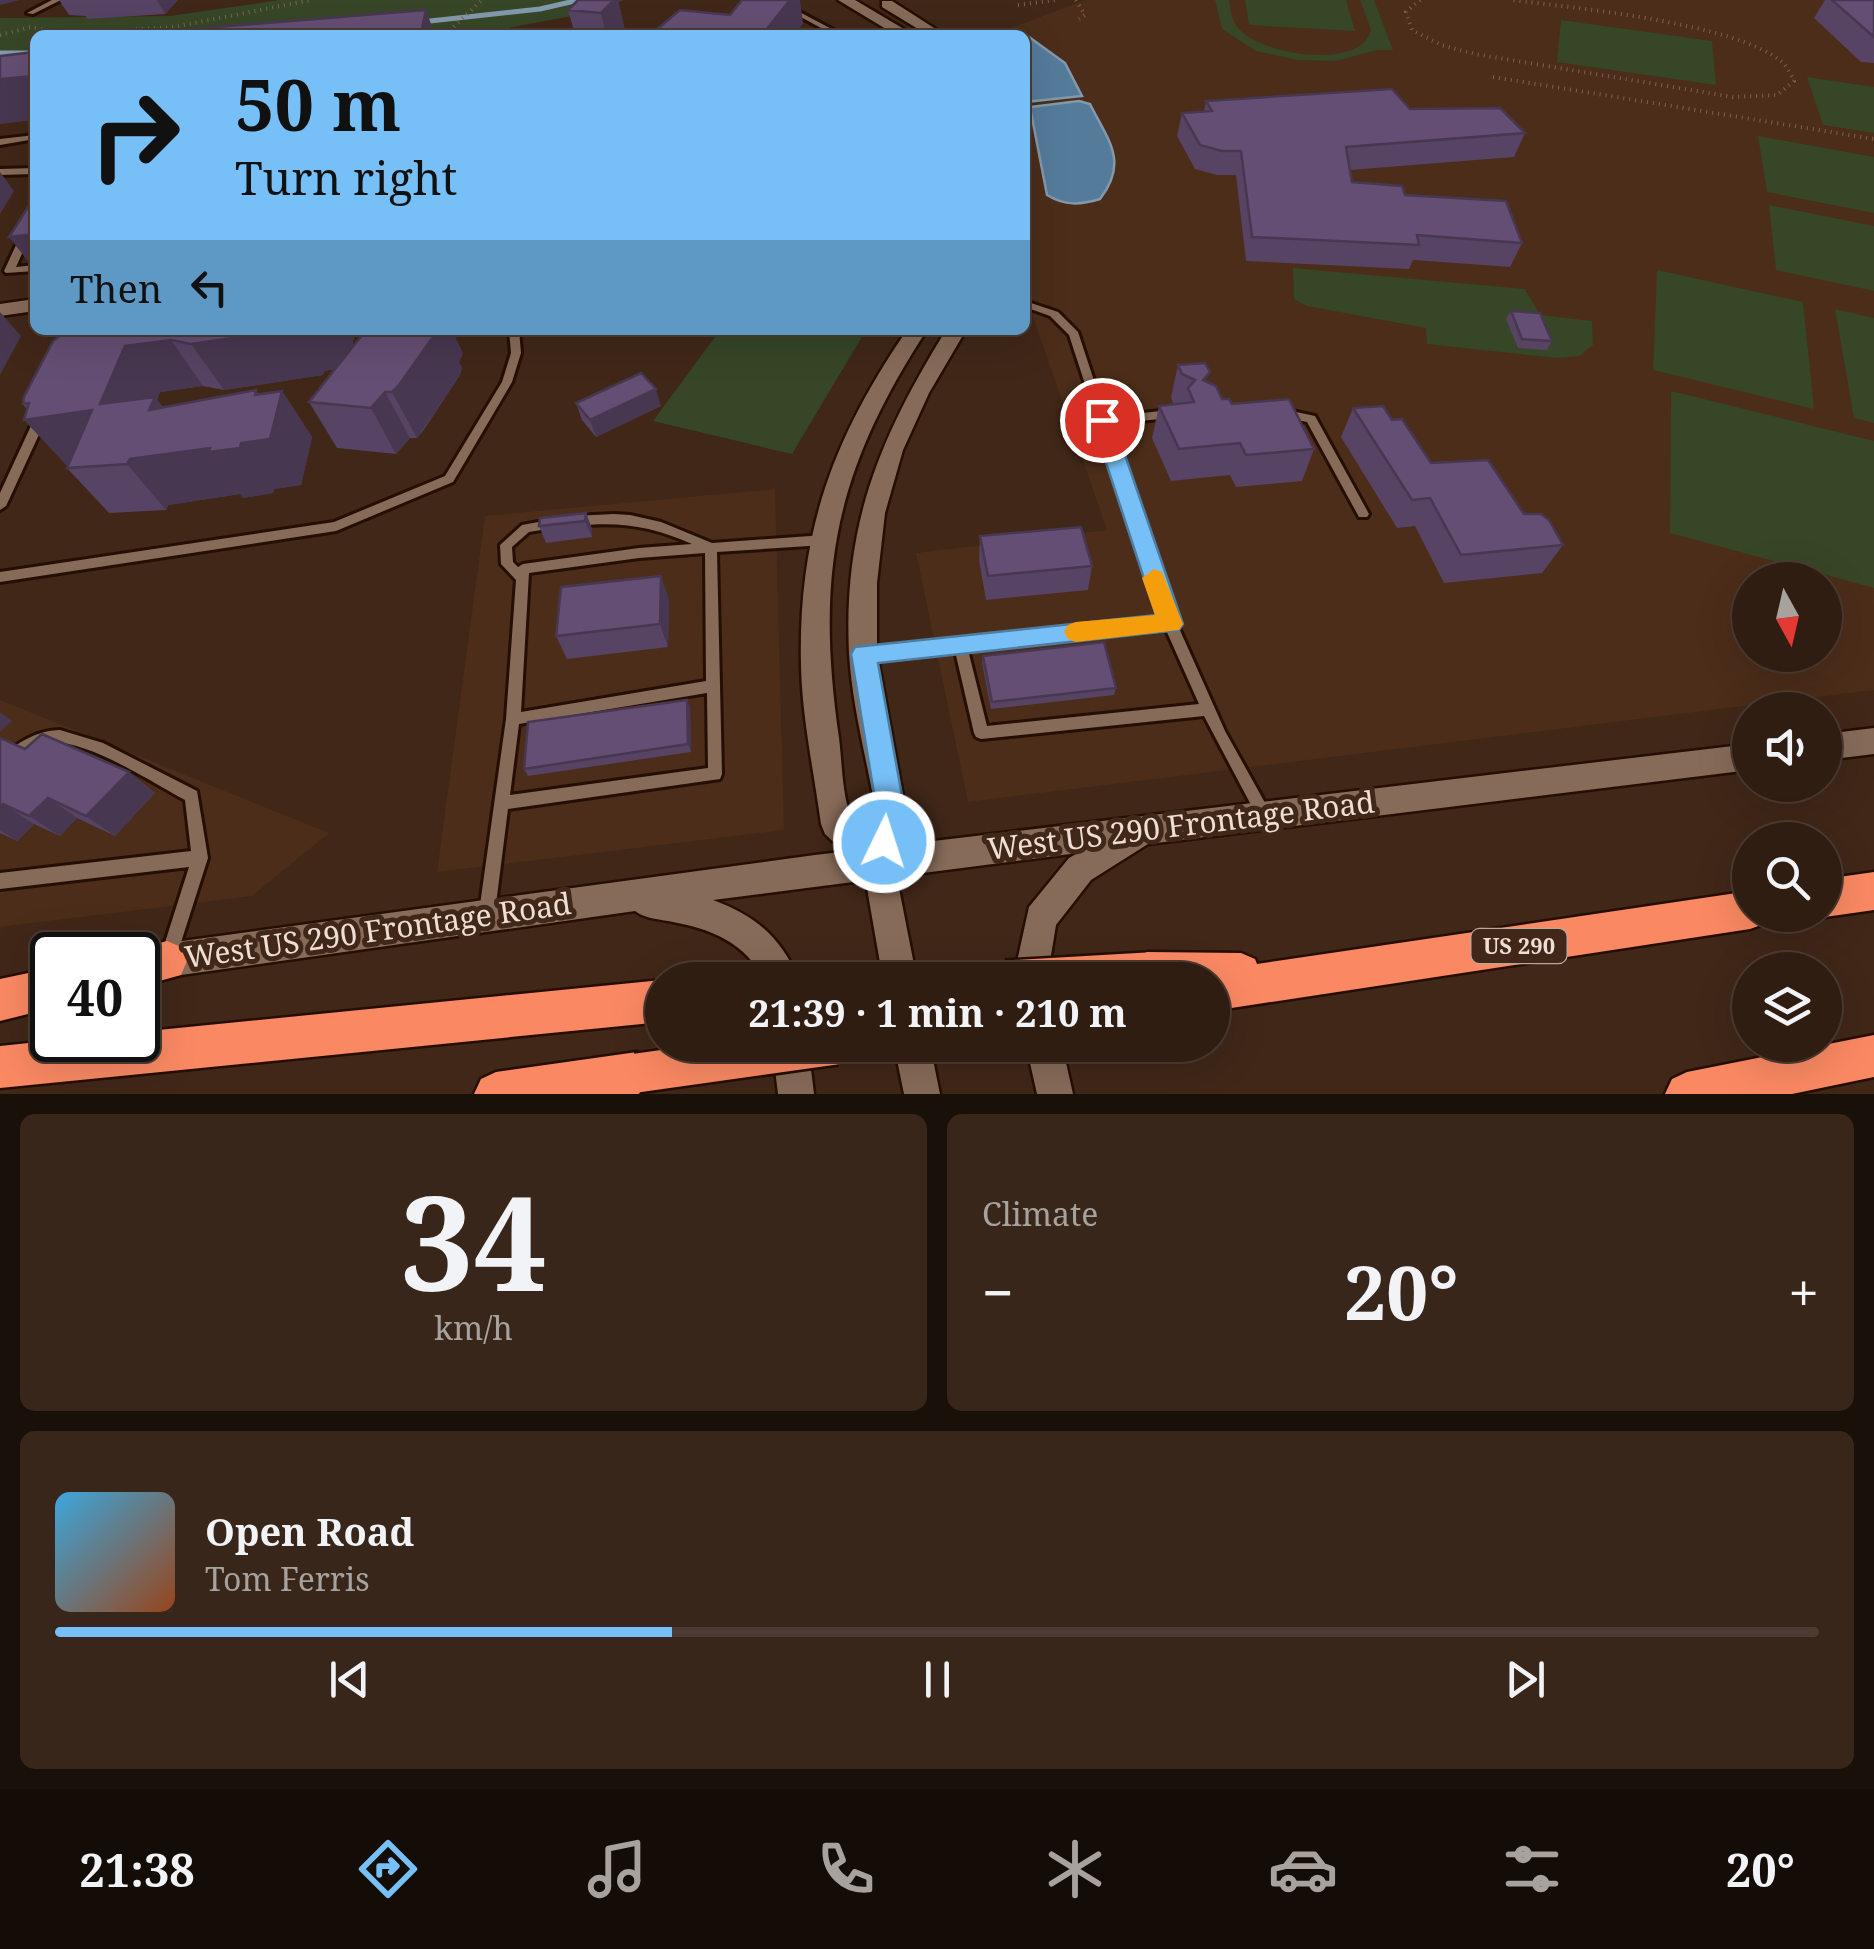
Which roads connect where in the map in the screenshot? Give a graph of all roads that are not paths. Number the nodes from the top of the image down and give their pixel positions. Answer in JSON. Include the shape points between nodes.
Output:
{"nodes":[{"id":1,"x":58,"y":0,"type":"edge"},
{"id":2,"x":844,"y":0,"type":"edge"},
{"id":3,"x":880,"y":0,"type":"edge"},
{"id":4,"x":772,"y":7,"type":"edge"},
{"id":5,"x":31,"y":12,"type":"dead end"},
{"id":6,"x":831,"y":30,"type":"edge"},
{"id":7,"x":898,"y":30,"type":"edge"},
{"id":8,"x":930,"y":30,"type":"edge"},
{"id":9,"x":30,"y":138,"type":"edge"},
{"id":10,"x":0,"y":142,"type":"edge"},
{"id":11,"x":30,"y":171,"type":"edge"},
{"id":12,"x":0,"y":172,"type":"edge"},
{"id":13,"x":30,"y":226,"type":"edge"},
{"id":14,"x":30,"y":269,"type":"edge"},
{"id":15,"x":30,"y":306,"type":"edge"},
{"id":16,"x":1030,"y":306,"type":"edge"},
{"id":17,"x":0,"y":310,"type":"edge"},
{"id":18,"x":514,"y":335,"type":"edge"},
{"id":19,"x":914,"y":335,"type":"edge"},
{"id":20,"x":953,"y":335,"type":"edge"},
{"id":21,"x":48,"y":405,"type":"edge"},
{"id":22,"x":1274,"y":411,"type":"edge"},
{"id":23,"x":1177,"y":414,"type":"edge"},
{"id":24,"x":1102,"y":420,"type":"junction"},
{"id":25,"x":0,"y":506,"type":"edge"},
{"id":26,"x":1363,"y":514,"type":"dead end"},
{"id":27,"x":824,"y":540,"type":"junction"},
{"id":28,"x":711,"y":548,"type":"junction"},
{"id":29,"x":0,"y":577,"type":"edge"},
{"id":30,"x":522,"y":578,"type":"junction"},
{"id":31,"x":1170,"y":624,"type":"junction"},
{"id":32,"x":960,"y":645,"type":"junction"},
{"id":33,"x":864,"y":654,"type":"junction"},
{"id":34,"x":713,"y":686,"type":"junction"},
{"id":35,"x":1208,"y":709,"type":"junction"},
{"id":36,"x":512,"y":718,"type":"junction"},
{"id":37,"x":1874,"y":741,"type":"edge"},
{"id":38,"x":1842,"y":746,"type":"edge"},
{"id":39,"x":1732,"y":759,"type":"edge"},
{"id":40,"x":0,"y":767,"type":"edge"},
{"id":41,"x":503,"y":804,"type":"junction"},
{"id":42,"x":1265,"y":817,"type":"junction"},
{"id":43,"x":1144,"y":832,"type":"junction"},
{"id":44,"x":200,"y":858,"type":"junction"},
{"id":45,"x":878,"y":863,"type":"junction"},
{"id":46,"x":0,"y":881,"type":"edge"},
{"id":47,"x":1874,"y":891,"type":"edge"},
{"id":48,"x":1842,"y":896,"type":"edge"},
{"id":49,"x":618,"y":899,"type":"junction"},
{"id":50,"x":1732,"y":913,"type":"edge"},
{"id":51,"x":486,"y":916,"type":"junction"},
{"id":52,"x":160,"y":947,"type":"edge"},
{"id":53,"x":160,"y":962,"type":"edge"},
{"id":54,"x":773,"y":962,"type":"edge"},
{"id":55,"x":897,"y":962,"type":"edge"},
{"id":56,"x":1033,"y":962,"type":"edge"},
{"id":57,"x":1230,"y":973,"type":"edge"},
{"id":58,"x":1320,"y":974,"type":"junction"},
{"id":59,"x":30,"y":978,"type":"edge"},
{"id":60,"x":0,"y":981,"type":"edge"},
{"id":61,"x":1230,"y":988,"type":"edge"},
{"id":62,"x":30,"y":993,"type":"edge"},
{"id":63,"x":0,"y":1000,"type":"edge"},
{"id":64,"x":645,"y":1002,"type":"edge"},
{"id":65,"x":1874,"y":1056,"type":"edge"},
{"id":66,"x":715,"y":1062,"type":"edge"},
{"id":67,"x":792,"y":1062,"type":"edge"},
{"id":68,"x":915,"y":1062,"type":"edge"},
{"id":69,"x":1048,"y":1062,"type":"edge"},
{"id":70,"x":0,"y":1067,"type":"edge"},
{"id":71,"x":496,"y":1094,"type":"edge"},
{"id":72,"x":796,"y":1094,"type":"edge"},
{"id":73,"x":922,"y":1094,"type":"edge"},
{"id":74,"x":1055,"y":1094,"type":"edge"},
{"id":75,"x":1687,"y":1094,"type":"edge"}],
"edges":[{"from":1,"to":5,"type":"lane"},
{"from":2,"to":7,"type":"street"},
{"from":3,"to":8,"type":"street"},
{"from":4,"to":6,"type":"lane","via":[[798,10]]},
{"from":9,"to":10,"type":"lane"},
{"from":11,"to":12,"type":"lane"},
{"from":13,"to":14,"type":"lane","via":[[9,272]]},
{"from":15,"to":17,"type":"street"},
{"from":16,"to":24,"type":"lane","via":[[1069,326]]},
{"from":18,"to":29,"type":"lane","via":[[507,382],[449,479],[336,526]]},
{"from":19,"to":27,"type":"street","via":[[858,425]]},
{"from":20,"to":33,"type":"street","via":[[904,420],[882,479],[867,547]]},
{"from":21,"to":25,"type":"lane"},
{"from":22,"to":26,"type":"lane","via":[[1311,419]]},
{"from":23,"to":24,"type":"lane"},
{"from":24,"to":31,"type":"lane"},
{"from":27,"to":28,"type":"lane"},
{"from":27,"to":45,"type":"street","via":[[815,669],[836,824]]},
{"from":28,"to":30,"type":"lane","via":[[523,569]]},
{"from":28,"to":30,"type":"lane","via":[[650,520],[526,528],[506,545],[507,564]]},
{"from":28,"to":34,"type":"lane"},
{"from":30,"to":36,"type":"lane"},
{"from":31,"to":32,"type":"lane"},
{"from":31,"to":35,"type":"lane"},
{"from":32,"to":33,"type":"lane"},
{"from":32,"to":35,"type":"lane","via":[[981,733]]},
{"from":33,"to":45,"type":"street","via":[[892,818]]},
{"from":34,"to":36,"type":"lane"},
{"from":34,"to":41,"type":"lane","via":[[714,774]]},
{"from":35,"to":42,"type":"lane"},
{"from":36,"to":41,"type":"lane"},
{"from":37,"to":38,"type":"street"},
{"from":39,"to":42,"type":"street","name":"West US 290 Frontage Road"},
{"from":40,"to":44,"type":"lane","via":[[48,736],[78,740],[192,796]]},
{"from":41,"to":51,"type":"lane"},
{"from":42,"to":43,"type":"street","name":"West US 290 Frontage Road"},
{"from":43,"to":45,"type":"street","name":"West US 290 Frontage Road"},
{"from":43,"to":56,"type":"street","via":[[1080,868],[1042,918]]},
{"from":44,"to":46,"type":"lane"},
{"from":44,"to":52,"type":"lane","via":[[184,916]]},
{"from":45,"to":49,"type":"street","name":"West US 290 Frontage Road"},
{"from":45,"to":55,"type":"street"},
{"from":47,"to":48,"type":"highway"},
{"from":49,"to":51,"type":"street","name":"West US 290 Frontage Road"},
{"from":49,"to":54,"type":"street","via":[[722,918],[744,930]]},
{"from":50,"to":58,"type":"highway","number":"US 290"},
{"from":51,"to":53,"type":"street","name":"West US 290 Frontage Road"},
{"from":57,"to":58,"type":"highway","bridge":true},
{"from":58,"to":61,"type":"highway","number":"US 290"},
{"from":59,"to":60,"type":"street"},
{"from":62,"to":63,"type":"highway"},
{"from":64,"to":70,"type":"highway"},
{"from":65,"to":75,"type":"highway"},
{"from":66,"to":71,"type":"highway","bridge":true},
{"from":67,"to":72,"type":"street"},
{"from":68,"to":73,"type":"street"},
{"from":69,"to":74,"type":"street"}]}
